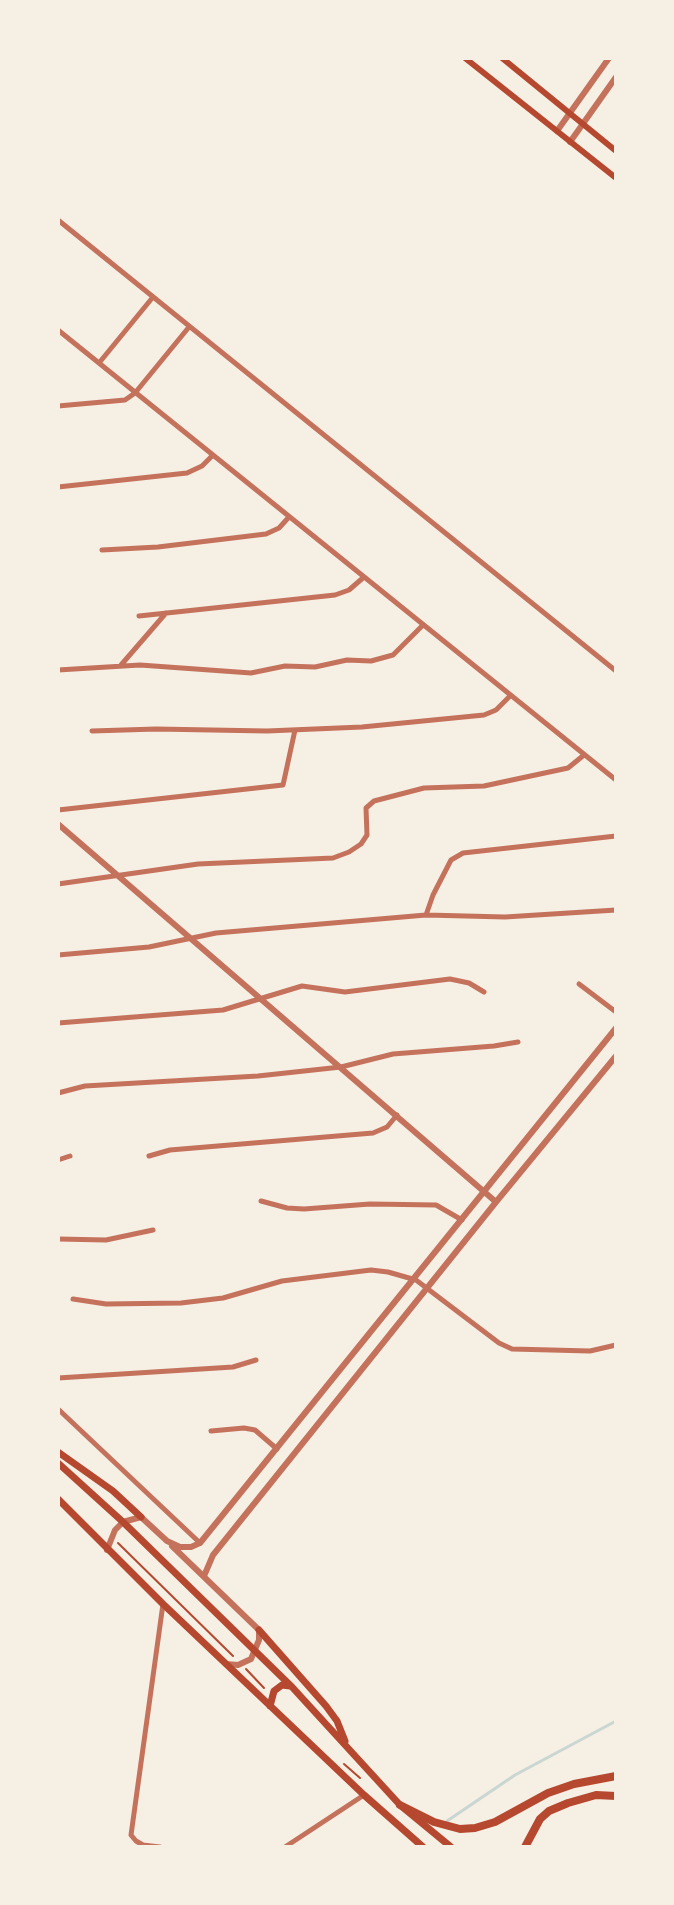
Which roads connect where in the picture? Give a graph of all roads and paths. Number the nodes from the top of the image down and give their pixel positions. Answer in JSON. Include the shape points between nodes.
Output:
{"nodes":[{"id":1,"x":465,"y":58,"type":"edge"},
{"id":2,"x":502,"y":58,"type":"edge"},
{"id":3,"x":609,"y":58,"type":"edge"},
{"id":4,"x":616,"y":77,"type":"edge"},
{"id":5,"x":571,"y":113,"type":"junction"},
{"id":6,"x":583,"y":125,"type":"junction"},
{"id":7,"x":557,"y":131,"type":"junction"},
{"id":8,"x":570,"y":142,"type":"junction"},
{"id":9,"x":616,"y":151,"type":"edge"},
{"id":10,"x":616,"y":178,"type":"edge"},
{"id":11,"x":58,"y":220,"type":"edge"},
{"id":12,"x":153,"y":297,"type":"junction"},
{"id":13,"x":189,"y":327,"type":"junction"},
{"id":14,"x":58,"y":330,"type":"edge"},
{"id":15,"x":99,"y":363,"type":"junction"},
{"id":16,"x":135,"y":393,"type":"junction"},
{"id":17,"x":58,"y":406,"type":"edge"},
{"id":18,"x":213,"y":455,"type":"junction"},
{"id":19,"x":58,"y":487,"type":"edge"},
{"id":20,"x":289,"y":517,"type":"junction"},
{"id":21,"x":102,"y":550,"type":"dead end"},
{"id":22,"x":364,"y":577,"type":"junction"},
{"id":23,"x":166,"y":613,"type":"junction"},
{"id":24,"x":139,"y":616,"type":"dead end"},
{"id":25,"x":423,"y":625,"type":"junction"},
{"id":26,"x":121,"y":666,"type":"junction"},
{"id":27,"x":58,"y":670,"type":"edge"},
{"id":28,"x":616,"y":671,"type":"edge"},
{"id":29,"x":510,"y":696,"type":"junction"},
{"id":30,"x":295,"y":730,"type":"junction"},
{"id":31,"x":92,"y":731,"type":"dead end"},
{"id":32,"x":584,"y":755,"type":"junction"},
{"id":33,"x":616,"y":780,"type":"edge"},
{"id":34,"x":58,"y":810,"type":"edge"},
{"id":35,"x":58,"y":824,"type":"edge"},
{"id":36,"x":616,"y":836,"type":"edge"},
{"id":37,"x":116,"y":877,"type":"junction"},
{"id":38,"x":58,"y":884,"type":"edge"},
{"id":39,"x":616,"y":910,"type":"edge"},
{"id":40,"x":426,"y":915,"type":"junction"},
{"id":41,"x":187,"y":937,"type":"junction"},
{"id":42,"x":58,"y":955,"type":"edge"},
{"id":43,"x":579,"y":984,"type":"dead end"},
{"id":44,"x":484,"y":992,"type":"dead end"},
{"id":45,"x":262,"y":999,"type":"junction"},
{"id":46,"x":616,"y":1012,"type":"edge"},
{"id":47,"x":58,"y":1023,"type":"edge"},
{"id":48,"x":616,"y":1028,"type":"edge"},
{"id":49,"x":518,"y":1042,"type":"dead end"},
{"id":50,"x":616,"y":1056,"type":"edge"},
{"id":51,"x":341,"y":1067,"type":"junction"},
{"id":52,"x":58,"y":1093,"type":"edge"},
{"id":53,"x":397,"y":1115,"type":"junction"},
{"id":54,"x":70,"y":1156,"type":"dead end"},
{"id":55,"x":149,"y":1156,"type":"dead end"},
{"id":56,"x":58,"y":1160,"type":"edge"},
{"id":57,"x":483,"y":1192,"type":"junction"},
{"id":58,"x":261,"y":1201,"type":"dead end"},
{"id":59,"x":496,"y":1202,"type":"junction"},
{"id":60,"x":462,"y":1220,"type":"junction"},
{"id":61,"x":153,"y":1230,"type":"dead end"},
{"id":62,"x":58,"y":1239,"type":"edge"},
{"id":63,"x":414,"y":1280,"type":"junction"},
{"id":64,"x":430,"y":1290,"type":"junction"},
{"id":65,"x":73,"y":1299,"type":"dead end"},
{"id":66,"x":616,"y":1345,"type":"edge"},
{"id":67,"x":256,"y":1360,"type":"dead end"},
{"id":68,"x":58,"y":1378,"type":"edge"},
{"id":69,"x":58,"y":1409,"type":"edge"},
{"id":70,"x":211,"y":1431,"type":"dead end"},
{"id":71,"x":277,"y":1449,"type":"junction"},
{"id":72,"x":58,"y":1452,"type":"edge"},
{"id":73,"x":58,"y":1463,"type":"edge"},
{"id":74,"x":58,"y":1499,"type":"edge"},
{"id":75,"x":141,"y":1517,"type":"junction"},
{"id":76,"x":123,"y":1522,"type":"junction"},
{"id":77,"x":167,"y":1541,"type":"junction"},
{"id":78,"x":200,"y":1543,"type":"junction"},
{"id":79,"x":107,"y":1550,"type":"junction"},
{"id":80,"x":204,"y":1576,"type":"junction"},
{"id":81,"x":163,"y":1604,"type":"junction"},
{"id":82,"x":259,"y":1630,"type":"junction"},
{"id":83,"x":256,"y":1652,"type":"junction"},
{"id":84,"x":226,"y":1664,"type":"junction"},
{"id":85,"x":292,"y":1687,"type":"junction"},
{"id":86,"x":270,"y":1706,"type":"junction"},
{"id":87,"x":347,"y":1746,"type":"junction"},
{"id":88,"x":616,"y":1776,"type":"edge"},
{"id":89,"x":364,"y":1795,"type":"junction"},
{"id":90,"x":616,"y":1796,"type":"edge"},
{"id":91,"x":400,"y":1805,"type":"junction"},
{"id":92,"x":160,"y":1847,"type":"edge"},
{"id":93,"x":285,"y":1847,"type":"edge"},
{"id":94,"x":423,"y":1847,"type":"edge"},
{"id":95,"x":451,"y":1847,"type":"edge"},
{"id":96,"x":525,"y":1847,"type":"edge"}],
"edges":[{"from":1,"to":7,"type":"main road"},
{"from":2,"to":5,"type":"main road"},
{"from":3,"to":5,"type":"street"},
{"from":4,"to":6,"type":"street"},
{"from":5,"to":6,"type":"main road"},
{"from":5,"to":7,"type":"street"},
{"from":6,"to":8,"type":"street"},
{"from":6,"to":9,"type":"main road"},
{"from":7,"to":8,"type":"main road"},
{"from":8,"to":10,"type":"main road"},
{"from":11,"to":12,"type":"street"},
{"from":12,"to":13,"type":"street"},
{"from":12,"to":15,"type":"street"},
{"from":13,"to":16,"type":"street"},
{"from":13,"to":28,"type":"street"},
{"from":14,"to":15,"type":"street"},
{"from":15,"to":16,"type":"street"},
{"from":16,"to":17,"type":"street","via":[[116,403]]},
{"from":16,"to":18,"type":"street"},
{"from":18,"to":19,"type":"street","via":[[187,473]]},
{"from":18,"to":20,"type":"street"},
{"from":20,"to":21,"type":"street","via":[[266,534]]},
{"from":20,"to":22,"type":"street"},
{"from":22,"to":23,"type":"street","via":[[335,595]]},
{"from":22,"to":25,"type":"street"},
{"from":23,"to":24,"type":"street"},
{"from":23,"to":26,"type":"street"},
{"from":25,"to":26,"type":"street","via":[[403,647],[382,659],[251,673]]},
{"from":25,"to":29,"type":"street"},
{"from":26,"to":27,"type":"street"},
{"from":29,"to":30,"type":"street","via":[[484,715]]},
{"from":29,"to":32,"type":"street"},
{"from":30,"to":31,"type":"street"},
{"from":30,"to":34,"type":"street","via":[[283,785]]},
{"from":32,"to":33,"type":"street"},
{"from":32,"to":37,"type":"street","via":[[568,768],[484,786],[424,788],[374,801],[366,808],[367,835],[361,844],[333,858],[198,864]]},
{"from":35,"to":37,"type":"street"},
{"from":36,"to":40,"type":"street","via":[[463,853],[451,860]]},
{"from":37,"to":38,"type":"street"},
{"from":37,"to":41,"type":"street"},
{"from":39,"to":40,"type":"street","via":[[505,917]]},
{"from":40,"to":41,"type":"street"},
{"from":41,"to":42,"type":"street","via":[[149,947]]},
{"from":41,"to":45,"type":"street"},
{"from":43,"to":46,"type":"street"},
{"from":44,"to":45,"type":"street","via":[[450,979],[345,992],[302,986]]},
{"from":45,"to":47,"type":"street","via":[[223,1010]]},
{"from":45,"to":51,"type":"street"},
{"from":48,"to":57,"type":"street"},
{"from":49,"to":51,"type":"street","via":[[393,1054]]},
{"from":50,"to":59,"type":"street"},
{"from":51,"to":52,"type":"street","via":[[85,1086]]},
{"from":51,"to":53,"type":"street"},
{"from":53,"to":55,"type":"street","via":[[373,1133]]},
{"from":53,"to":57,"type":"street"},
{"from":54,"to":56,"type":"street"},
{"from":57,"to":59,"type":"street"},
{"from":57,"to":60,"type":"street"},
{"from":58,"to":60,"type":"street","via":[[304,1209],[436,1205]]},
{"from":59,"to":64,"type":"street"},
{"from":60,"to":63,"type":"street"},
{"from":61,"to":62,"type":"street","via":[[106,1240]]},
{"from":63,"to":64,"type":"street"},
{"from":63,"to":65,"type":"street","via":[[371,1270],[282,1281],[223,1298],[181,1303]]},
{"from":63,"to":71,"type":"street"},
{"from":64,"to":66,"type":"street","via":[[512,1349],[590,1351]]},
{"from":64,"to":80,"type":"street","via":[[213,1555]]},
{"from":67,"to":68,"type":"street","via":[[233,1367]]},
{"from":69,"to":78,"type":"street"},
{"from":70,"to":71,"type":"street","via":[[255,1430]]},
{"from":71,"to":78,"type":"street"},
{"from":72,"to":75,"type":"main road"},
{"from":73,"to":76,"type":"main road"},
{"from":74,"to":79,"type":"main road"},
{"from":75,"to":76,"type":"street"},
{"from":75,"to":77,"type":"street"},
{"from":76,"to":79,"type":"street"},
{"from":76,"to":83,"type":"main road"},
{"from":77,"to":78,"type":"street","via":[[186,1548]]},
{"from":77,"to":80,"type":"street"},
{"from":79,"to":81,"type":"main road"},
{"from":80,"to":82,"type":"street"},
{"from":81,"to":84,"type":"main road"},
{"from":81,"to":92,"type":"street","via":[[131,1835],[143,1845]]},
{"from":82,"to":83,"type":"street"},
{"from":82,"to":87,"type":"main road","via":[[326,1706]]},
{"from":83,"to":84,"type":"street","via":[[244,1663]]},
{"from":83,"to":85,"type":"main road"},
{"from":84,"to":86,"type":"main road"},
{"from":85,"to":86,"type":"main road","via":[[282,1685],[274,1691]]},
{"from":85,"to":87,"type":"main road"},
{"from":86,"to":89,"type":"main road"},
{"from":87,"to":91,"type":"main road"},
{"from":88,"to":91,"type":"highway","via":[[548,1793],[475,1828],[434,1822]]},
{"from":89,"to":93,"type":"street"},
{"from":89,"to":94,"type":"main road"},
{"from":90,"to":96,"type":"highway","via":[[596,1795],[549,1811]]},
{"from":91,"to":95,"type":"main road"}]}
